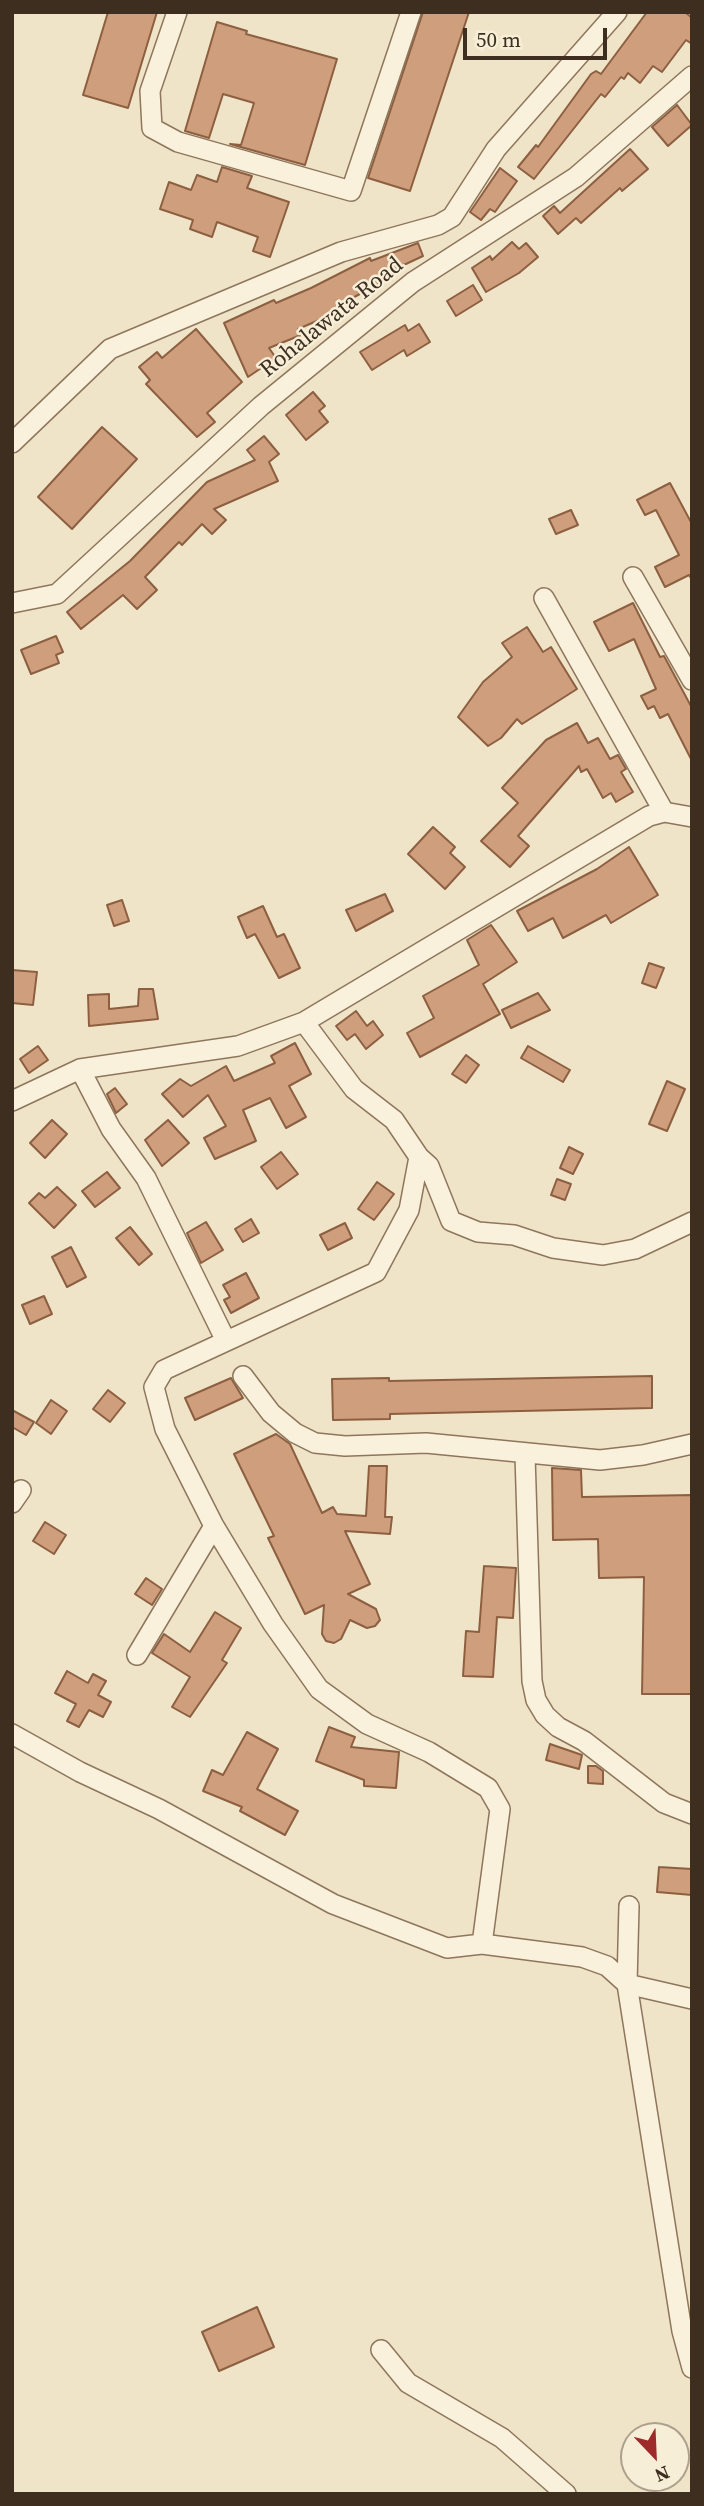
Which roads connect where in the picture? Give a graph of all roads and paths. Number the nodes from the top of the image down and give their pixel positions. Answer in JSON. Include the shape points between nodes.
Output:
{"nodes":[{"id":1,"x":177,"y":12,"type":"edge"},
{"id":2,"x":411,"y":12,"type":"edge"},
{"id":3,"x":617,"y":12,"type":"edge"},
{"id":4,"x":692,"y":76,"type":"edge"},
{"id":5,"x":12,"y":443,"type":"edge"},
{"id":6,"x":633,"y":577,"type":"dead end"},
{"id":7,"x":544,"y":598,"type":"dead end"},
{"id":8,"x":12,"y":603,"type":"edge"},
{"id":9,"x":692,"y":680,"type":"edge"},
{"id":10,"x":664,"y":812,"type":"junction"},
{"id":11,"x":692,"y":817,"type":"edge"},
{"id":12,"x":304,"y":1022,"type":"junction"},
{"id":13,"x":80,"y":1069,"type":"junction"},
{"id":14,"x":12,"y":1101,"type":"edge"},
{"id":15,"x":419,"y":1157,"type":"junction"},
{"id":16,"x":692,"y":1223,"type":"edge"},
{"id":17,"x":226,"y":1341,"type":"junction"},
{"id":18,"x":243,"y":1376,"type":"dead end"},
{"id":19,"x":692,"y":1444,"type":"edge"},
{"id":20,"x":525,"y":1455,"type":"junction"},
{"id":21,"x":214,"y":1526,"type":"junction"},
{"id":22,"x":137,"y":1655,"type":"dead end"},
{"id":23,"x":12,"y":1734,"type":"edge"},
{"id":24,"x":692,"y":1814,"type":"edge"},
{"id":25,"x":629,"y":1906,"type":"dead end"},
{"id":26,"x":482,"y":1944,"type":"junction"},
{"id":27,"x":628,"y":1984,"type":"junction"},
{"id":28,"x":692,"y":1999,"type":"edge"},
{"id":29,"x":381,"y":2350,"type":"dead end"},
{"id":30,"x":692,"y":2368,"type":"edge"},
{"id":31,"x":566,"y":2494,"type":"edge"}],
"edges":[{"from":1,"to":2,"type":"street","via":[[150,91],[152,128],[178,142],[351,191]]},
{"from":3,"to":5,"type":"street","via":[[496,149],[452,217],[341,252],[110,349]]},
{"from":4,"to":8,"type":"street","name":"Rohalawata Road","via":[[576,177],[413,282],[261,406],[57,594]]},
{"from":6,"to":9,"type":"street"},
{"from":7,"to":10,"type":"street"},
{"from":10,"to":11,"type":"street"},
{"from":10,"to":12,"type":"street","via":[[649,816]]},
{"from":12,"to":13,"type":"street","via":[[238,1046]]},
{"from":12,"to":15,"type":"street","via":[[354,1089],[394,1120]]},
{"from":13,"to":14,"type":"street"},
{"from":13,"to":17,"type":"street","via":[[111,1129],[146,1178]]},
{"from":15,"to":16,"type":"street","via":[[438,1183],[451,1221],[478,1232],[514,1235],[553,1248],[603,1255],[635,1249]]},
{"from":15,"to":17,"type":"street","via":[[409,1210],[376,1272]]},
{"from":17,"to":21,"type":"street","via":[[164,1370],[154,1387],[165,1429]]},
{"from":18,"to":20,"type":"street","via":[[271,1413],[315,1443],[426,1443]]},
{"from":19,"to":20,"type":"street","via":[[600,1460]]},
{"from":20,"to":24,"type":"street","via":[[536,1700],[558,1727],[584,1741],[664,1803]]},
{"from":21,"to":22,"type":"street"},
{"from":21,"to":26,"type":"street","via":[[272,1623],[319,1689],[367,1724],[429,1752],[488,1788],[500,1809]]},
{"from":23,"to":26,"type":"street","via":[[333,1904],[447,1948]]},
{"from":25,"to":27,"type":"street"},
{"from":26,"to":27,"type":"street","via":[[582,1957],[607,1966]]},
{"from":27,"to":28,"type":"street"},
{"from":27,"to":30,"type":"street","via":[[682,2331]]},
{"from":29,"to":31,"type":"street","via":[[408,2383],[502,2438]]}]}
